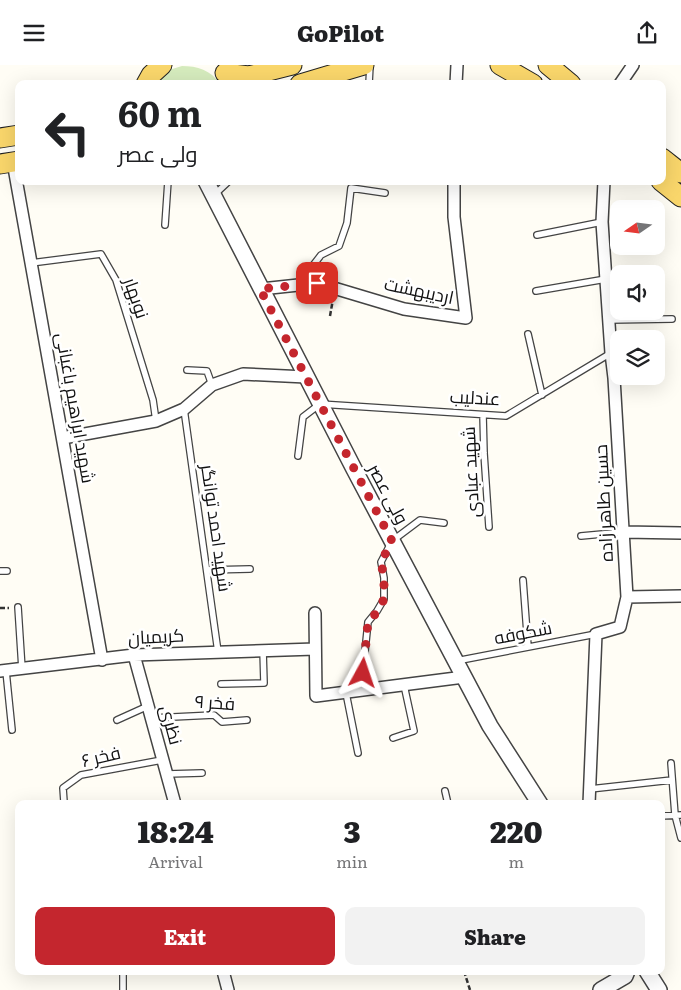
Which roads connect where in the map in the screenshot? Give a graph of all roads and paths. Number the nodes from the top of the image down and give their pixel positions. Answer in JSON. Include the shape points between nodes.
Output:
{"nodes":[{"id":1,"x":162,"y":65,"type":"edge"},
{"id":2,"x":292,"y":65,"type":"edge"},
{"id":3,"x":364,"y":65,"type":"edge"},
{"id":4,"x":370,"y":65,"type":"edge"},
{"id":5,"x":457,"y":65,"type":"edge"},
{"id":6,"x":500,"y":65,"type":"edge"},
{"id":7,"x":548,"y":65,"type":"edge"},
{"id":8,"x":633,"y":65,"type":"edge"},
{"id":9,"x":224,"y":74,"type":"edge"},
{"id":10,"x":148,"y":80,"type":"edge"},
{"id":11,"x":313,"y":80,"type":"edge"},
{"id":12,"x":369,"y":80,"type":"edge"},
{"id":13,"x":456,"y":80,"type":"edge"},
{"id":14,"x":525,"y":80,"type":"edge"},
{"id":15,"x":566,"y":80,"type":"edge"},
{"id":16,"x":623,"y":80,"type":"edge"},
{"id":17,"x":15,"y":136,"type":"edge"},
{"id":18,"x":0,"y":138,"type":"edge"},
{"id":19,"x":666,"y":161,"type":"edge"},
{"id":20,"x":10,"y":163,"type":"edge"},
{"id":21,"x":681,"y":173,"type":"edge"},
{"id":22,"x":168,"y":185,"type":"edge"},
{"id":23,"x":454,"y":185,"type":"edge"},
{"id":24,"x":604,"y":185,"type":"edge"},
{"id":25,"x":666,"y":185,"type":"edge"},
{"id":26,"x":214,"y":189,"type":"edge"},
{"id":27,"x":385,"y":193,"type":"dead end"},
{"id":28,"x":681,"y":197,"type":"edge"},
{"id":29,"x":602,"y":221,"type":"junction"},
{"id":30,"x":165,"y":225,"type":"dead end"},
{"id":31,"x":537,"y":235,"type":"dead end"},
{"id":32,"x":31,"y":263,"type":"junction"},
{"id":33,"x":606,"y":279,"type":"junction"},
{"id":34,"x":317,"y":283,"type":"junction"},
{"id":35,"x":260,"y":289,"type":"junction"},
{"id":36,"x":536,"y":291,"type":"dead end"},
{"id":37,"x":672,"y":319,"type":"dead end"},
{"id":38,"x":608,"y":320,"type":"junction"},
{"id":39,"x":528,"y":333,"type":"dead end"},
{"id":40,"x":610,"y":342,"type":"edge"},
{"id":41,"x":610,"y":354,"type":"edge"},
{"id":42,"x":187,"y":370,"type":"dead end"},
{"id":43,"x":306,"y":377,"type":"junction"},
{"id":44,"x":212,"y":385,"type":"junction"},
{"id":45,"x":614,"y":385,"type":"edge"},
{"id":46,"x":542,"y":395,"type":"junction"},
{"id":47,"x":320,"y":404,"type":"junction"},
{"id":48,"x":184,"y":409,"type":"junction"},
{"id":49,"x":483,"y":415,"type":"junction"},
{"id":50,"x":156,"y":421,"type":"junction"},
{"id":51,"x":62,"y":438,"type":"junction"},
{"id":52,"x":298,"y":456,"type":"dead end"},
{"id":53,"x":444,"y":523,"type":"dead end"},
{"id":54,"x":489,"y":527,"type":"dead end"},
{"id":55,"x":624,"y":532,"type":"junction"},
{"id":56,"x":681,"y":533,"type":"edge"},
{"id":57,"x":581,"y":536,"type":"dead end"},
{"id":58,"x":392,"y":541,"type":"junction"},
{"id":59,"x":250,"y":569,"type":"dead end"},
{"id":60,"x":207,"y":570,"type":"junction"},
{"id":61,"x":0,"y":571,"type":"edge"},
{"id":62,"x":7,"y":571,"type":"dead end"},
{"id":63,"x":523,"y":580,"type":"dead end"},
{"id":64,"x":681,"y":596,"type":"edge"},
{"id":65,"x":627,"y":597,"type":"junction"},
{"id":66,"x":18,"y":607,"type":"dead end"},
{"id":67,"x":315,"y":613,"type":"dead end"},
{"id":68,"x":596,"y":634,"type":"junction"},
{"id":69,"x":528,"y":647,"type":"junction"},
{"id":70,"x":315,"y":649,"type":"junction"},
{"id":71,"x":263,"y":650,"type":"junction"},
{"id":72,"x":218,"y":652,"type":"junction"},
{"id":73,"x":134,"y":655,"type":"junction"},
{"id":74,"x":102,"y":659,"type":"junction"},
{"id":75,"x":455,"y":661,"type":"junction"},
{"id":76,"x":22,"y":669,"type":"junction"},
{"id":77,"x":3,"y":671,"type":"edge"},
{"id":78,"x":464,"y":677,"type":"junction"},
{"id":79,"x":221,"y":683,"type":"dead end"},
{"id":80,"x":404,"y":685,"type":"junction"},
{"id":81,"x":361,"y":690,"type":"junction"},
{"id":82,"x":346,"y":693,"type":"junction"},
{"id":83,"x":148,"y":707,"type":"junction"},
{"id":84,"x":152,"y":718,"type":"junction"},
{"id":85,"x":117,"y":720,"type":"dead end"},
{"id":86,"x":247,"y":720,"type":"dead end"},
{"id":87,"x":12,"y":730,"type":"dead end"},
{"id":88,"x":393,"y":738,"type":"dead end"},
{"id":89,"x":358,"y":753,"type":"dead end"},
{"id":90,"x":162,"y":760,"type":"junction"},
{"id":91,"x":671,"y":763,"type":"dead end"},
{"id":92,"x":202,"y":773,"type":"dead end"},
{"id":93,"x":166,"y":774,"type":"junction"},
{"id":94,"x":672,"y":780,"type":"junction"},
{"id":95,"x":590,"y":789,"type":"junction"},
{"id":96,"x":446,"y":791,"type":"dead end"},
{"id":97,"x":64,"y":800,"type":"edge"},
{"id":98,"x":173,"y":800,"type":"edge"},
{"id":99,"x":447,"y":800,"type":"edge"},
{"id":100,"x":537,"y":800,"type":"edge"},
{"id":101,"x":589,"y":800,"type":"edge"},
{"id":102,"x":678,"y":815,"type":"edge"},
{"id":103,"x":665,"y":816,"type":"edge"},
{"id":104,"x":681,"y":838,"type":"edge"},
{"id":105,"x":123,"y":975,"type":"edge"},
{"id":106,"x":224,"y":975,"type":"edge"},
{"id":107,"x":465,"y":975,"type":"edge"},
{"id":108,"x":625,"y":975,"type":"edge"},
{"id":109,"x":650,"y":975,"type":"edge"},
{"id":110,"x":123,"y":990,"type":"edge"},
{"id":111,"x":228,"y":990,"type":"edge"},
{"id":112,"x":470,"y":990,"type":"edge"},
{"id":113,"x":601,"y":990,"type":"edge"},
{"id":114,"x":659,"y":990,"type":"edge"}],
"edges":[{"from":1,"to":10,"type":"main road"},
{"from":2,"to":9,"type":"main road","via":[[249,76]]},
{"from":3,"to":11,"type":"main road"},
{"from":4,"to":12,"type":"lane"},
{"from":5,"to":13,"type":"street"},
{"from":6,"to":14,"type":"main road"},
{"from":7,"to":15,"type":"main road"},
{"from":8,"to":16,"type":"street"},
{"from":17,"to":18,"type":"main road"},
{"from":19,"to":21,"type":"main road"},
{"from":20,"to":32,"type":"street","name":"شهید ابراهیم باغبانی"},
{"from":22,"to":30,"type":"lane"},
{"from":23,"to":34,"type":"street","name":"اردیبهشت","via":[[454,217],[466,318],[404,309]]},
{"from":24,"to":29,"type":"street","name":"حسین طاهر زاده"},
{"from":25,"to":28,"type":"main road"},
{"from":26,"to":35,"type":"street","name":"ولی عصر"},
{"from":27,"to":34,"type":"lane","via":[[351,188],[347,223],[339,246],[321,255],[311,268]]},
{"from":29,"to":31,"type":"lane"},
{"from":29,"to":33,"type":"street","name":"حسین طاهر زاده"},
{"from":32,"to":50,"type":"lane","name":"نوبهار","via":[[100,254],[116,280],[153,400]]},
{"from":32,"to":51,"type":"street","name":"شهید ابراهیم باغبانی"},
{"from":33,"to":36,"type":"lane"},
{"from":33,"to":38,"type":"street","name":"حسین طاهر زاده"},
{"from":34,"to":35,"type":"street","name":"اردیبهشت"},
{"from":35,"to":43,"type":"street","name":"ولی عصر"},
{"from":37,"to":38,"type":"lane"},
{"from":38,"to":40,"type":"street","name":"حسین طاهر زاده"},
{"from":39,"to":46,"type":"lane"},
{"from":41,"to":46,"type":"lane","name":"عندلیب"},
{"from":42,"to":44,"type":"lane","via":[[207,371]]},
{"from":43,"to":44,"type":"street","via":[[243,374]]},
{"from":43,"to":47,"type":"street","name":"ولی عصر"},
{"from":44,"to":48,"type":"street"},
{"from":45,"to":55,"type":"street","name":"حسین طاهر زاده"},
{"from":46,"to":49,"type":"lane","name":"عندلیب","via":[[506,416]]},
{"from":47,"to":49,"type":"lane","name":"عندلیب"},
{"from":47,"to":52,"type":"lane","via":[[303,417]]},
{"from":47,"to":58,"type":"street","name":"ولی عصر"},
{"from":48,"to":50,"type":"street"},
{"from":48,"to":60,"type":"lane","name":"شهید احمد توانگر"},
{"from":49,"to":54,"type":"lane","name":"شهید عبادی"},
{"from":50,"to":51,"type":"street"},
{"from":51,"to":74,"type":"street","name":"شهید ابراهیم باغبانی"},
{"from":53,"to":58,"type":"lane","via":[[420,521]]},
{"from":55,"to":56,"type":"street"},
{"from":55,"to":57,"type":"lane"},
{"from":55,"to":65,"type":"street","name":"حسین طاهر زاده"},
{"from":58,"to":75,"type":"street","name":"ولی عصر"},
{"from":58,"to":81,"type":"lane","via":[[381,562],[384,599],[368,622]]},
{"from":59,"to":60,"type":"lane"},
{"from":60,"to":72,"type":"lane","name":"شهید احمد توانگر"},
{"from":61,"to":62,"type":"lane"},
{"from":63,"to":69,"type":"lane"},
{"from":64,"to":65,"type":"street"},
{"from":65,"to":68,"type":"street","name":"حسین طاهر زاده","via":[[620,627]]},
{"from":66,"to":76,"type":"lane"},
{"from":67,"to":70,"type":"street"},
{"from":68,"to":69,"type":"lane","name":"شکوفه"},
{"from":68,"to":95,"type":"street"},
{"from":69,"to":75,"type":"lane","name":"شکوفه"},
{"from":70,"to":71,"type":"street","name":"کریمیان"},
{"from":70,"to":82,"type":"street","via":[[316,697]]},
{"from":71,"to":72,"type":"street","name":"کریمیان"},
{"from":71,"to":79,"type":"lane","via":[[264,683]]},
{"from":72,"to":73,"type":"street","name":"کریمیان"},
{"from":73,"to":74,"type":"street","name":"کریمیان"},
{"from":73,"to":83,"type":"street","name":"نظری"},
{"from":74,"to":76,"type":"street","name":"کریمیان"},
{"from":75,"to":78,"type":"street","name":"ولی عصر"},
{"from":76,"to":77,"type":"street","name":"کریمیان"},
{"from":77,"to":87,"type":"lane"},
{"from":78,"to":80,"type":"street"},
{"from":78,"to":100,"type":"street","name":"ولی عصر","via":[[490,726]]},
{"from":80,"to":81,"type":"street"},
{"from":80,"to":88,"type":"lane","via":[[414,731]]},
{"from":81,"to":82,"type":"street"},
{"from":82,"to":89,"type":"lane"},
{"from":83,"to":84,"type":"street","name":"نظری"},
{"from":83,"to":85,"type":"lane"},
{"from":84,"to":86,"type":"lane","name":"فخر ۹","via":[[214,715],[222,723]]},
{"from":84,"to":90,"type":"street","name":"نظری"},
{"from":90,"to":93,"type":"street","name":"نظری"},
{"from":90,"to":97,"type":"lane","name":"فخر ۶","via":[[81,775],[63,788]]},
{"from":91,"to":94,"type":"lane"},
{"from":92,"to":93,"type":"lane"},
{"from":93,"to":98,"type":"street","name":"نظری"},
{"from":94,"to":95,"type":"lane"},
{"from":94,"to":102,"type":"lane"},
{"from":95,"to":101,"type":"street"},
{"from":96,"to":99,"type":"lane"},
{"from":102,"to":103,"type":"lane"},
{"from":102,"to":104,"type":"lane"},
{"from":105,"to":110,"type":"lane"},
{"from":106,"to":111,"type":"street"},
{"from":107,"to":112,"type":"path"},
{"from":108,"to":113,"type":"street"},
{"from":109,"to":114,"type":"street"}]}
